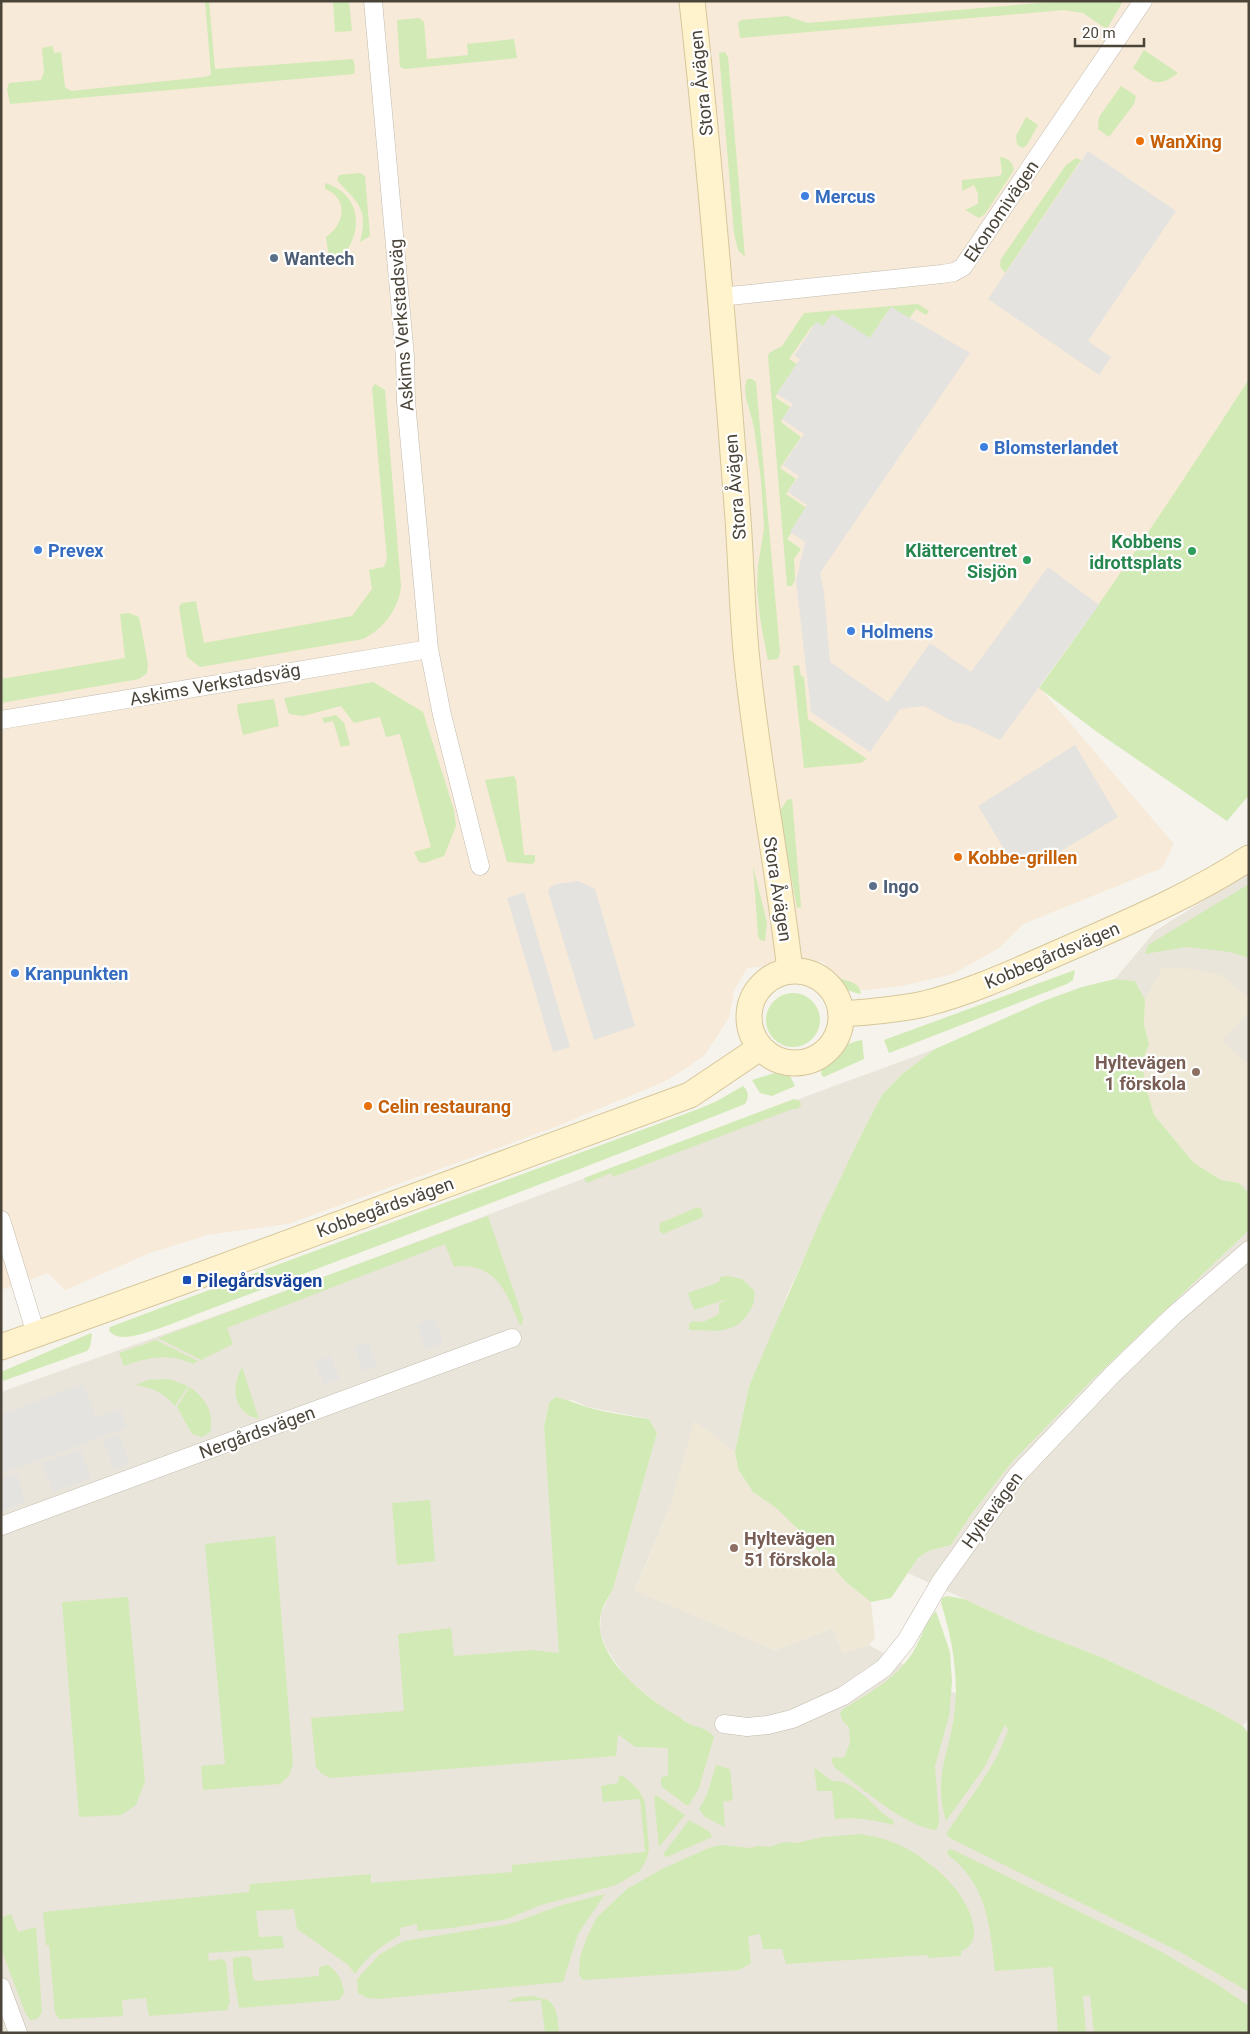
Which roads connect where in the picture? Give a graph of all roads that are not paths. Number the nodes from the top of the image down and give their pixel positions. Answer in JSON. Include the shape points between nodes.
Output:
{"nodes":[{"id":1,"x":373,"y":1,"type":"edge"},
{"id":2,"x":692,"y":1,"type":"edge"},
{"id":3,"x":1143,"y":1,"type":"edge"},
{"id":4,"x":720,"y":297,"type":"junction"},
{"id":5,"x":429,"y":648,"type":"junction"},
{"id":6,"x":1,"y":720,"type":"edge"},
{"id":7,"x":1249,"y":858,"type":"edge"},
{"id":8,"x":480,"y":866,"type":"dead end"},
{"id":9,"x":790,"y":971,"type":"junction"},
{"id":10,"x":842,"y":1014,"type":"junction"},
{"id":11,"x":760,"y":1048,"type":"junction"},
{"id":12,"x":1,"y":1220,"type":"edge"},
{"id":13,"x":1249,"y":1250,"type":"edge"},
{"id":14,"x":36,"y":1334,"type":"junction"},
{"id":15,"x":512,"y":1338,"type":"dead end"},
{"id":16,"x":1,"y":1346,"type":"edge"},
{"id":17,"x":1,"y":1526,"type":"edge"},
{"id":18,"x":724,"y":1724,"type":"dead end"},
{"id":19,"x":1,"y":1987,"type":"edge"},
{"id":20,"x":18,"y":2033,"type":"edge"}],
"edges":[{"from":1,"to":5,"type":"street","name":"Askims Verkstadsväg"},
{"from":2,"to":4,"type":"street","name":"Stora Åvägen"},
{"from":3,"to":4,"type":"street","name":"Ekonomivägen","via":[[963,267],[942,274]]},
{"from":4,"to":9,"type":"street","name":"Stora Åvägen","via":[[746,649]]},
{"from":5,"to":6,"type":"street","name":"Askims Verkstadsväg"},
{"from":5,"to":8,"type":"street","name":"Askims Verkstadsväg","via":[[442,715]]},
{"from":7,"to":10,"type":"street","name":"Kobbegårdsvägen","via":[[1208,883],[1136,919],[985,984],[916,1005]]},
{"from":9,"to":10,"type":"street","via":[[808,973],[825,981],[836,996]]},
{"from":9,"to":11,"type":"street","via":[[776,975],[754,994],[749,1007],[749,1022],[752,1036]]},
{"from":10,"to":11,"type":"street","via":[[836,1039],[829,1049],[813,1060],[794,1064],[782,1062]]},
{"from":11,"to":14,"type":"street","name":"Kobbegårdsvägen","via":[[690,1094]]},
{"from":12,"to":14,"type":"street"},
{"from":13,"to":18,"type":"street","name":"Hyltevägen","via":[[1126,1361],[1016,1475],[941,1581],[906,1641],[884,1668],[843,1696],[792,1718],[747,1727]]},
{"from":14,"to":16,"type":"street","name":"Kobbegårdsvägen"},
{"from":15,"to":17,"type":"street","name":"Nergårdsvägen"},
{"from":19,"to":20,"type":"street"}]}
